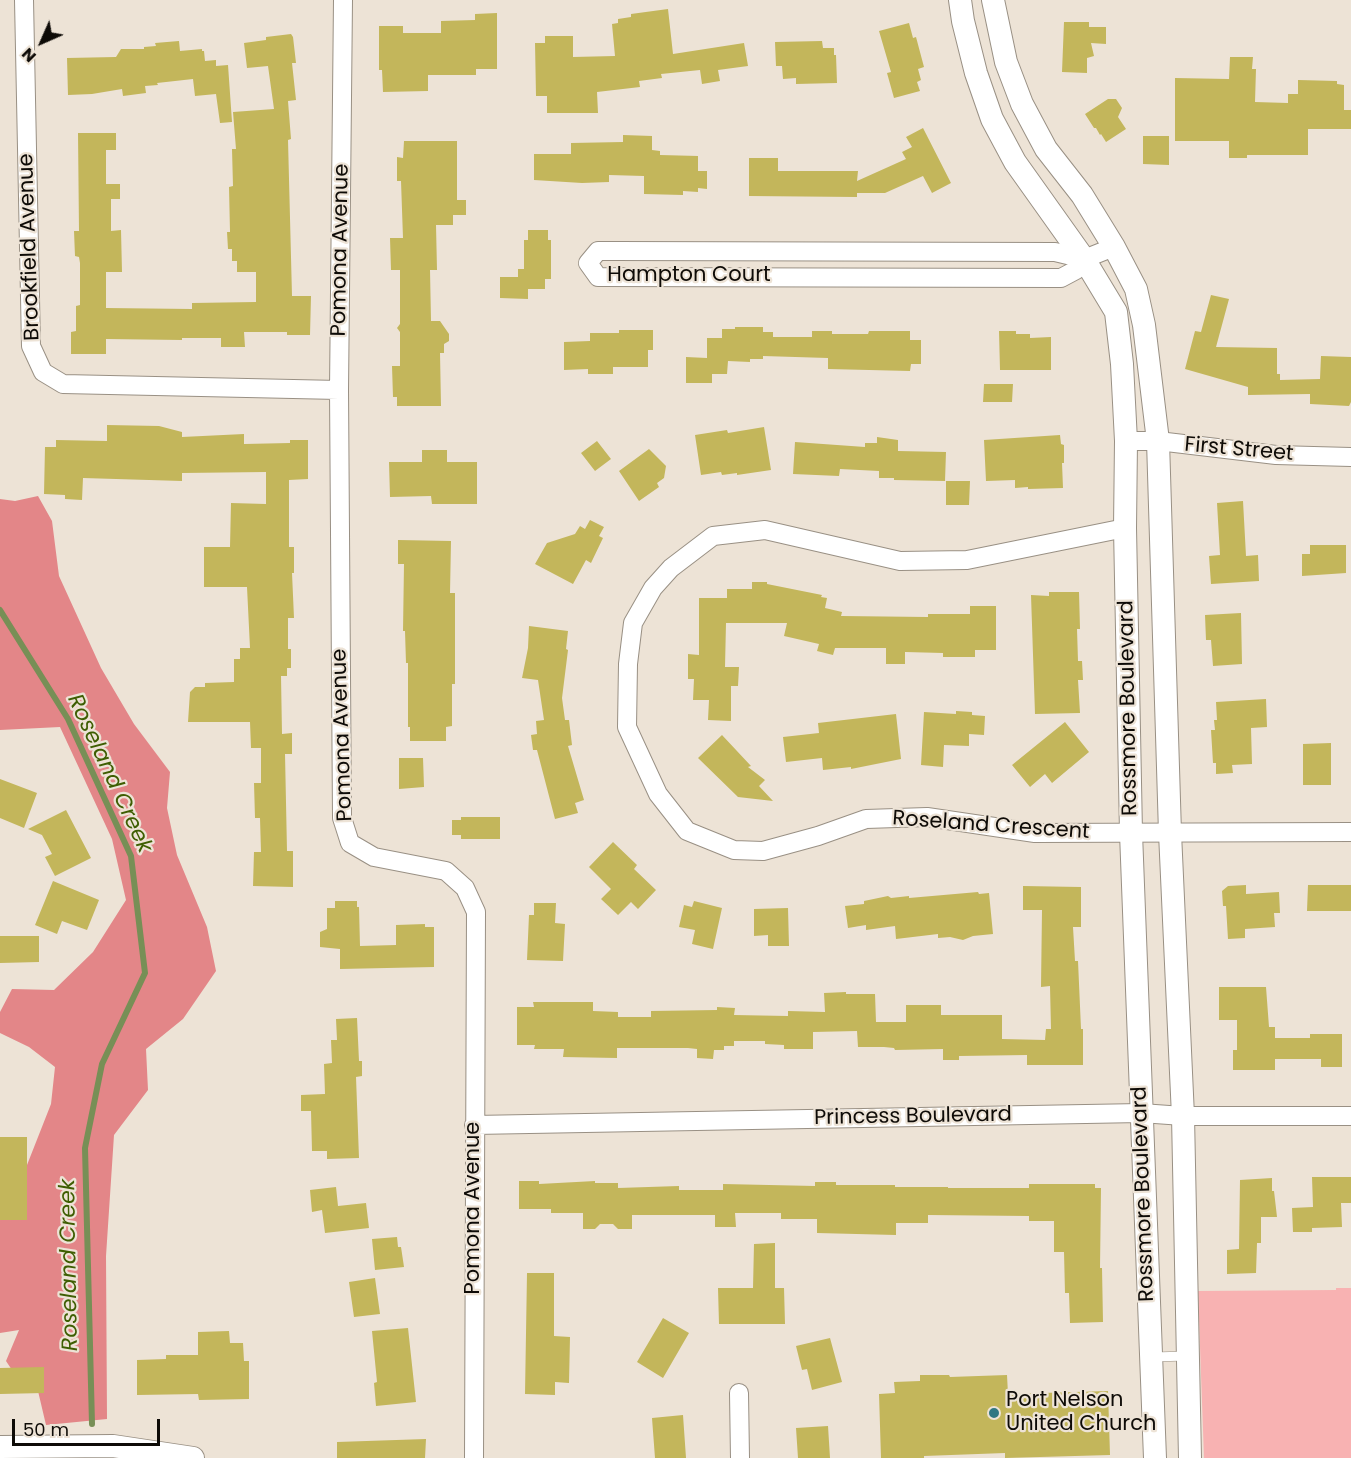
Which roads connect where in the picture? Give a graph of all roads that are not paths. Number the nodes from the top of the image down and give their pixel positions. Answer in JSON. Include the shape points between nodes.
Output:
{"nodes":[{"id":1,"x":24,"y":0,"type":"edge"},
{"id":2,"x":343,"y":0,"type":"edge"},
{"id":3,"x":960,"y":0,"type":"edge"},
{"id":4,"x":993,"y":0,"type":"edge"},
{"id":5,"x":1006,"y":62,"type":"junction"},
{"id":6,"x":976,"y":73,"type":"junction"},
{"id":7,"x":1114,"y":247,"type":"junction"},
{"id":8,"x":811,"y":252,"type":"junction"},
{"id":9,"x":836,"y":252,"type":"junction"},
{"id":10,"x":1084,"y":259,"type":"junction"},
{"id":11,"x":810,"y":276,"type":"junction"},
{"id":12,"x":837,"y":277,"type":"junction"},
{"id":13,"x":339,"y":390,"type":"junction"},
{"id":14,"x":1126,"y":441,"type":"junction"},
{"id":15,"x":1158,"y":441,"type":"junction"},
{"id":16,"x":1351,"y":457,"type":"edge"},
{"id":17,"x":1125,"y":528,"type":"junction"},
{"id":18,"x":1170,"y":832,"type":"junction"},
{"id":19,"x":1351,"y":832,"type":"edge"},
{"id":20,"x":1131,"y":833,"type":"junction"},
{"id":21,"x":1141,"y":1113,"type":"junction"},
{"id":22,"x":1183,"y":1116,"type":"junction"},
{"id":23,"x":1351,"y":1116,"type":"edge"},
{"id":24,"x":474,"y":1125,"type":"junction"},
{"id":25,"x":1188,"y":1356,"type":"junction"},
{"id":26,"x":1151,"y":1357,"type":"junction"},
{"id":27,"x":739,"y":1393,"type":"dead end"},
{"id":28,"x":0,"y":1447,"type":"edge"},
{"id":29,"x":193,"y":1458,"type":"edge"},
{"id":30,"x":474,"y":1458,"type":"edge"},
{"id":31,"x":740,"y":1458,"type":"edge"},
{"id":32,"x":1155,"y":1458,"type":"edge"},
{"id":33,"x":1190,"y":1458,"type":"edge"}],
"edges":[{"from":1,"to":13,"type":"street","name":"Brookfield Avenue","via":[[31,346],[43,372],[63,384]]},
{"from":2,"to":13,"type":"street","name":"Pomona Avenue"},
{"from":3,"to":6,"type":"street","name":"Rossmore Boulevard"},
{"from":4,"to":5,"type":"street","name":"Rossmore Boulevard"},
{"from":5,"to":6,"type":"street"},
{"from":5,"to":7,"type":"street","name":"Rossmore Boulevard","via":[[1022,104],[1046,148],[1082,195]]},
{"from":6,"to":10,"type":"street","name":"Rossmore Boulevard","via":[[992,119],[1015,162]]},
{"from":7,"to":10,"type":"street","name":"Hampton Court"},
{"from":7,"to":15,"type":"street","name":"Rossmore Boulevard","via":[[1136,289]]},
{"from":8,"to":9,"type":"street","name":"Hampton Court"},
{"from":8,"to":11,"type":"street"},
{"from":8,"to":11,"type":"street","name":"Hampton Court","via":[[613,250],[598,251],[588,263],[598,277]]},
{"from":9,"to":10,"type":"street","name":"Hampton Court","via":[[1055,252]]},
{"from":9,"to":12,"type":"street"},
{"from":10,"to":12,"type":"street","name":"Hampton Court","via":[[1076,270],[1061,278]]},
{"from":10,"to":14,"type":"street","name":"Rossmore Boulevard","via":[[1116,312]]},
{"from":11,"to":12,"type":"street","name":"Hampton Court"},
{"from":13,"to":24,"type":"street","name":"Pomona Avenue","via":[[342,818],[350,843],[374,858],[446,872],[465,888],[476,912]]},
{"from":14,"to":15,"type":"street","name":"First Street"},
{"from":14,"to":17,"type":"street","name":"Rossmore Boulevard"},
{"from":15,"to":16,"type":"street","name":"First Street","via":[[1276,455]]},
{"from":15,"to":18,"type":"street","name":"Rossmore Boulevard"},
{"from":17,"to":20,"type":"street","name":"Rossmore Boulevard"},
{"from":17,"to":20,"type":"street","name":"Roseland Crescent","via":[[967,560],[900,561],[765,530],[713,536],[671,568],[653,588],[633,623],[627,727],[658,794],[687,831],[734,850],[763,851],[866,819],[927,817],[1035,833]]},
{"from":18,"to":19,"type":"street","name":"Roseland Crescent"},
{"from":18,"to":20,"type":"street","name":"Roseland Crescent"},
{"from":18,"to":22,"type":"street","name":"Rossmore Boulevard"},
{"from":20,"to":21,"type":"street","name":"Rossmore Boulevard"},
{"from":21,"to":22,"type":"street","name":"Princess Boulevard"},
{"from":21,"to":24,"type":"street","name":"Princess Boulevard"},
{"from":21,"to":26,"type":"street","name":"Rossmore Boulevard"},
{"from":22,"to":23,"type":"street","name":"Princess Boulevard"},
{"from":22,"to":25,"type":"street","name":"Rossmore Boulevard"},
{"from":24,"to":30,"type":"street","name":"Pomona Avenue"},
{"from":25,"to":26,"type":"lane"},
{"from":25,"to":33,"type":"street","name":"Rossmore Boulevard"},
{"from":26,"to":32,"type":"street","name":"Rossmore Boulevard"},
{"from":27,"to":31,"type":"street"},
{"from":28,"to":29,"type":"street","via":[[113,1446]]}]}
